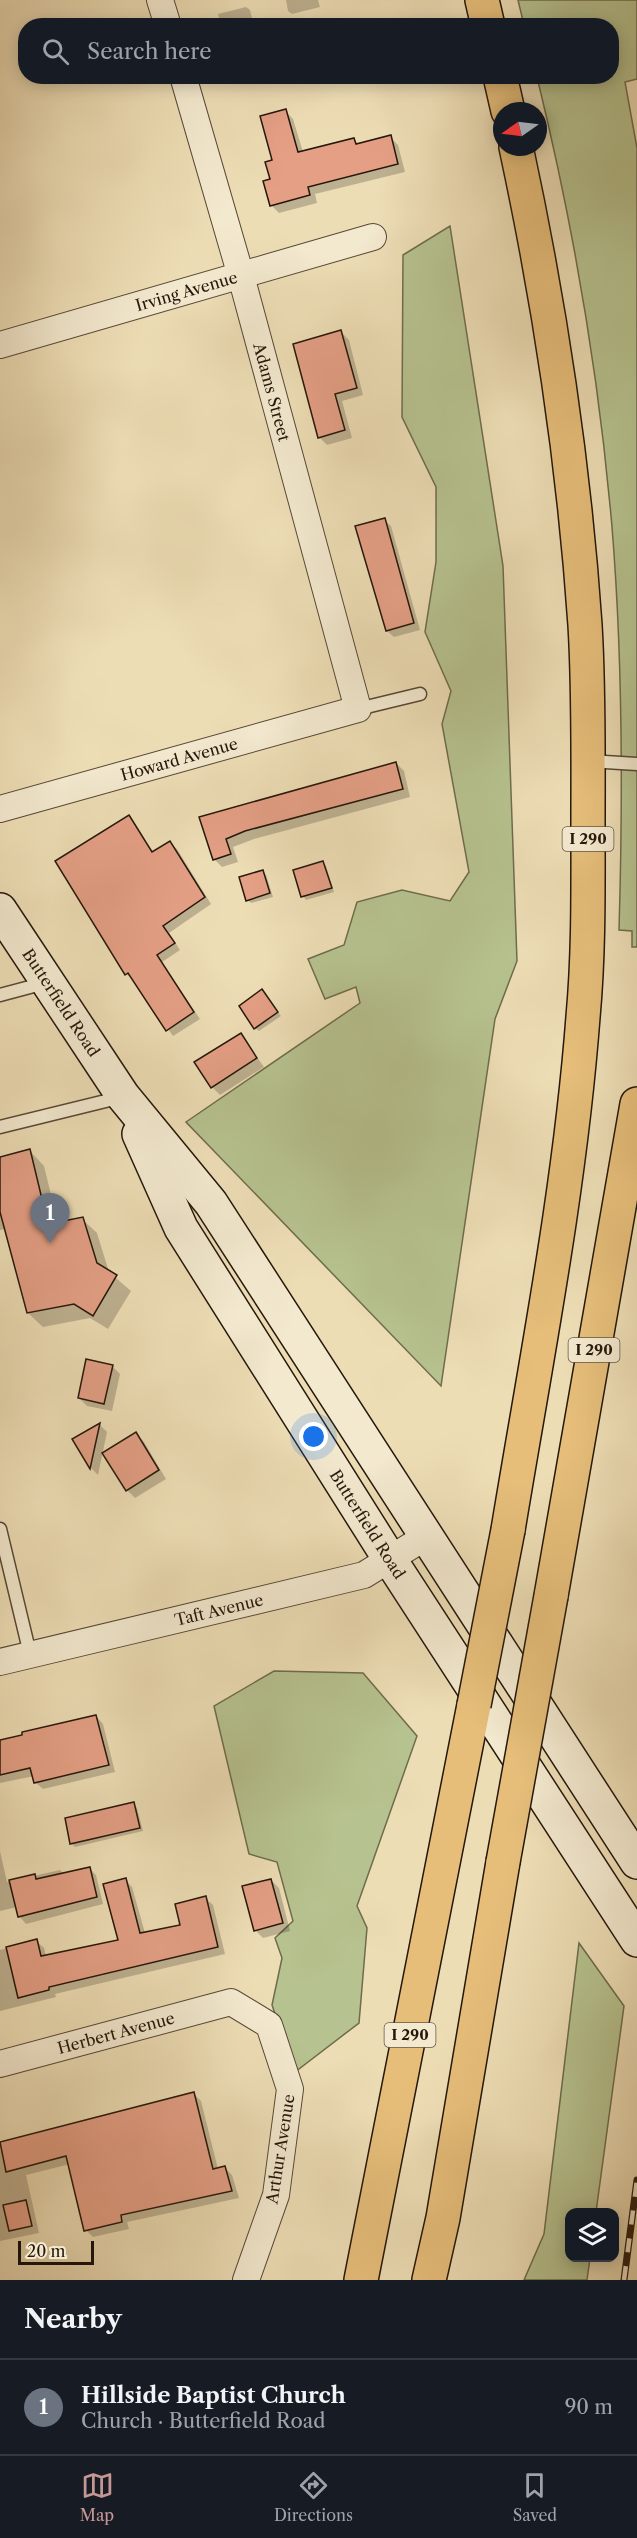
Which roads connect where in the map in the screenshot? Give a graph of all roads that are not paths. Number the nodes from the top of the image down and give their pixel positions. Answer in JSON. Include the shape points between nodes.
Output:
{"nodes":[{"id":1,"x":160,"y":0,"type":"edge"},
{"id":2,"x":482,"y":0,"type":"edge"},
{"id":3,"x":166,"y":18,"type":"edge"},
{"id":4,"x":486,"y":18,"type":"edge"},
{"id":5,"x":185,"y":84,"type":"edge"},
{"id":6,"x":502,"y":84,"type":"edge"},
{"id":7,"x":506,"y":102,"type":"edge"},
{"id":8,"x":518,"y":156,"type":"edge"},
{"id":9,"x":373,"y":237,"type":"dead end"},
{"id":10,"x":241,"y":276,"type":"junction"},
{"id":11,"x":0,"y":345,"type":"edge"},
{"id":12,"x":420,"y":694,"type":"dead end"},
{"id":13,"x":358,"y":709,"type":"junction"},
{"id":14,"x":588,"y":761,"type":"junction"},
{"id":15,"x":637,"y":764,"type":"edge"},
{"id":16,"x":0,"y":809,"type":"edge"},
{"id":17,"x":0,"y":910,"type":"edge"},
{"id":18,"x":47,"y":983,"type":"junction"},
{"id":19,"x":0,"y":995,"type":"edge"},
{"id":20,"x":123,"y":1096,"type":"junction"},
{"id":21,"x":637,"y":1104,"type":"edge"},
{"id":22,"x":0,"y":1127,"type":"edge"},
{"id":23,"x":0,"y":1529,"type":"edge"},
{"id":24,"x":427,"y":1536,"type":"junction"},
{"id":25,"x":389,"y":1558,"type":"junction"},
{"id":26,"x":30,"y":1654,"type":"junction"},
{"id":27,"x":0,"y":1662,"type":"edge"},
{"id":28,"x":637,"y":1862,"type":"edge"},
{"id":29,"x":637,"y":1940,"type":"edge"},
{"id":30,"x":231,"y":2002,"type":"joint"},
{"id":31,"x":0,"y":2064,"type":"edge"},
{"id":32,"x":246,"y":2280,"type":"edge"},
{"id":33,"x":361,"y":2280,"type":"edge"},
{"id":34,"x":429,"y":2280,"type":"edge"}],
"edges":[{"from":1,"to":3,"type":"street"},
{"from":2,"to":4,"type":"highway"},
{"from":5,"to":10,"type":"street","name":"Adams Street"},
{"from":6,"to":7,"type":"highway"},
{"from":8,"to":14,"type":"highway","number":"I 290","via":[[555,349],[572,481],[585,627]]},
{"from":9,"to":10,"type":"street","name":"Irving Avenue"},
{"from":10,"to":11,"type":"street","name":"Irving Avenue"},
{"from":10,"to":13,"type":"street","name":"Adams Street"},
{"from":12,"to":13,"type":"lane"},
{"from":13,"to":16,"type":"street","name":"Howard Avenue"},
{"from":14,"to":15,"type":"lane"},
{"from":14,"to":33,"type":"highway","number":"I 290","bridge":true,"via":[[584,1014],[562,1204],[508,1530]]},
{"from":17,"to":18,"type":"main road","name":"Butterfield Road"},
{"from":18,"to":19,"type":"lane"},
{"from":18,"to":20,"type":"main road","name":"Butterfield Road"},
{"from":20,"to":22,"type":"lane"},
{"from":20,"to":24,"type":"main road","name":"Butterfield Road","via":[[211,1203]]},
{"from":20,"to":25,"type":"main road","name":"Butterfield Road","via":[[181,1228]]},
{"from":21,"to":34,"type":"highway","number":"I 290","bridge":true},
{"from":23,"to":26,"type":"lane"},
{"from":24,"to":25,"type":"street","name":"Taft Avenue"},
{"from":24,"to":28,"type":"main road","name":"Butterfield Road"},
{"from":25,"to":26,"type":"street","name":"Taft Avenue","via":[[364,1575]]},
{"from":25,"to":29,"type":"main road","name":"Butterfield Road"},
{"from":26,"to":27,"type":"street","name":"Taft Avenue"},
{"from":30,"to":31,"type":"street","name":"Herbert Avenue"},
{"from":30,"to":32,"type":"street","name":"Arthur Avenue","via":[[269,2025],[291,2089],[276,2195]]}]}
